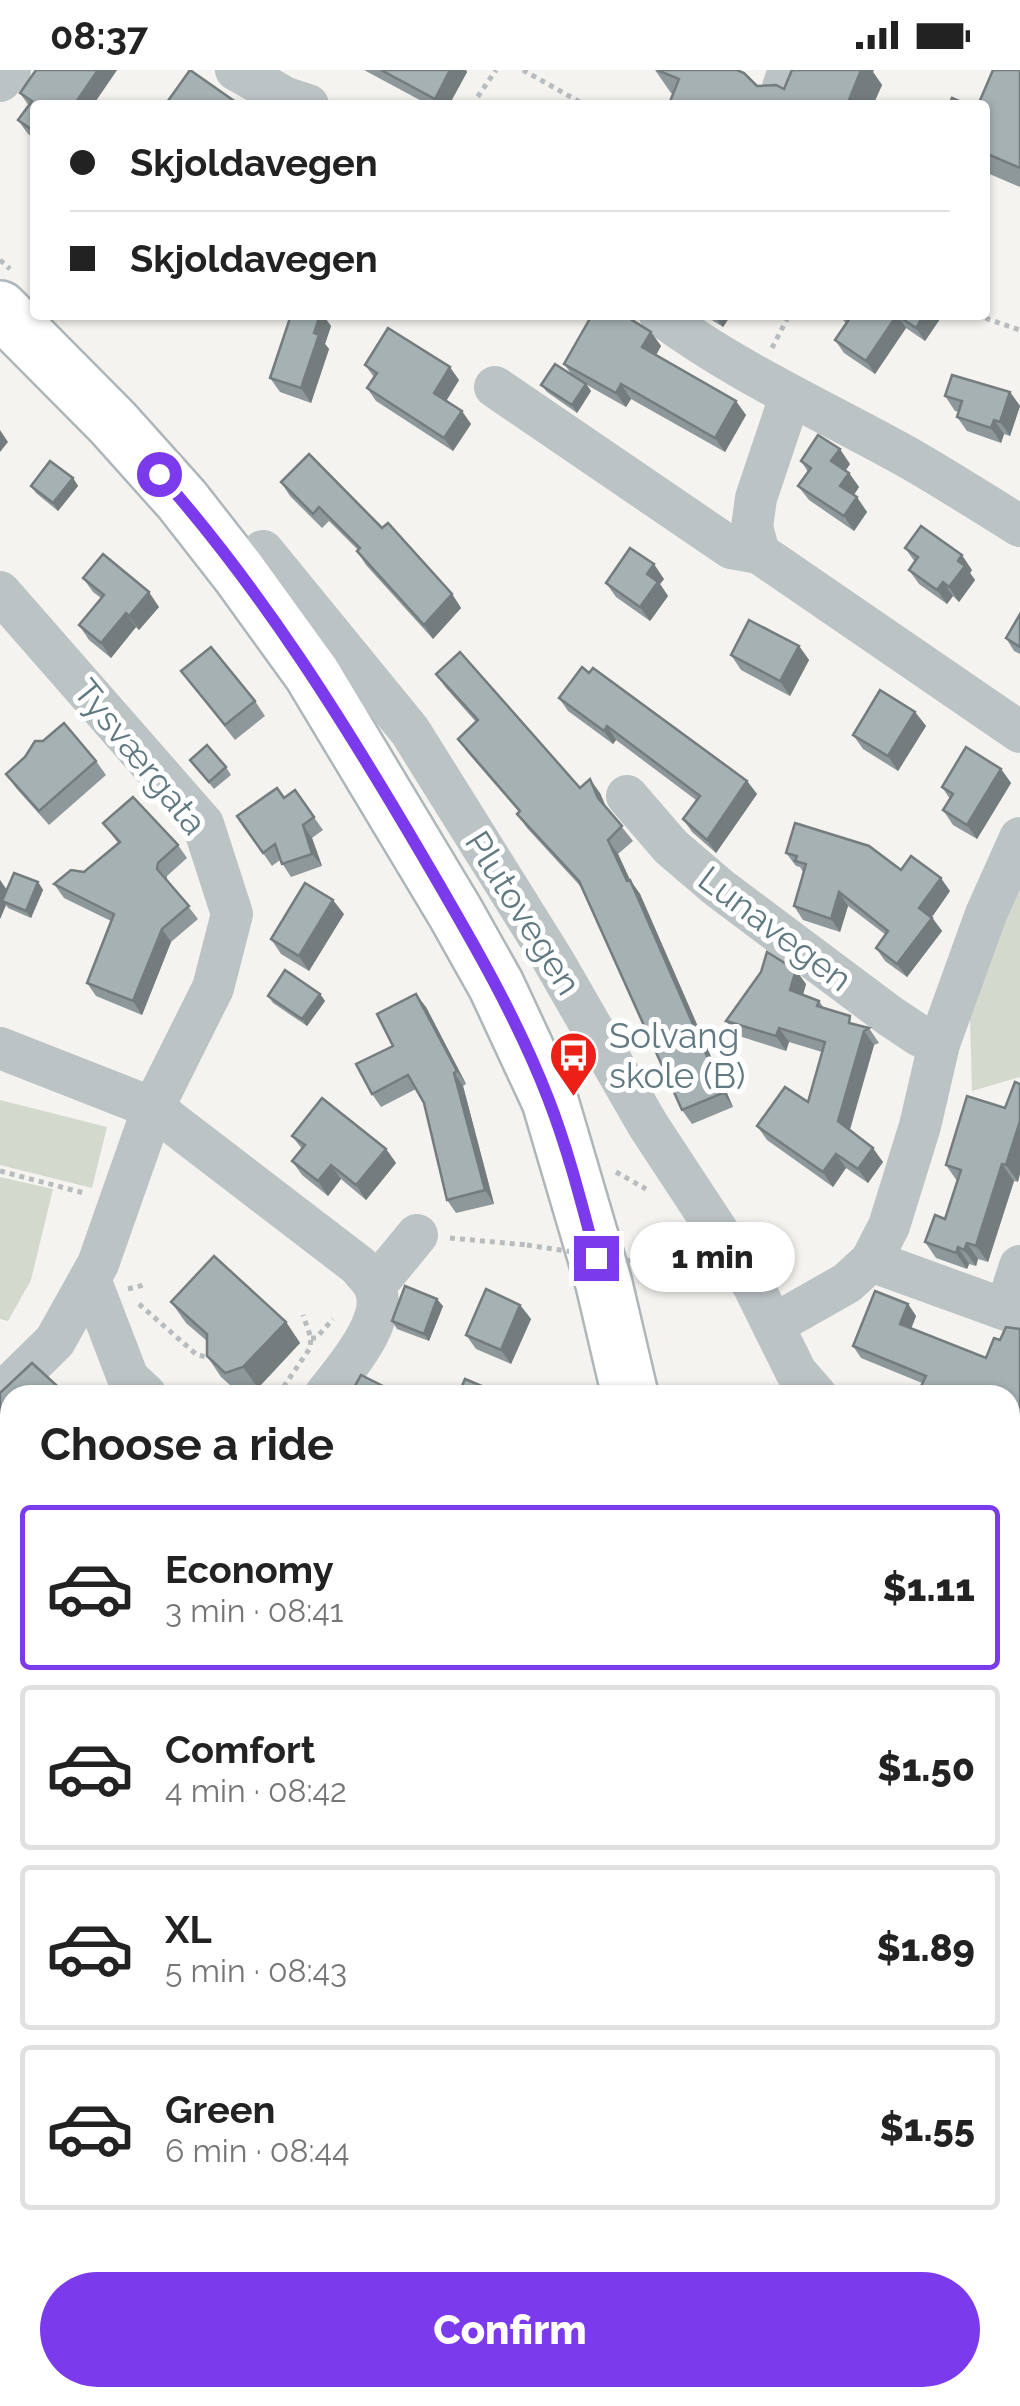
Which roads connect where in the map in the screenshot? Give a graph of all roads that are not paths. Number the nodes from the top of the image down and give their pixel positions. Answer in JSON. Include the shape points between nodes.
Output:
{"nodes":[{"id":1,"x":10,"y":70,"type":"edge"},
{"id":2,"x":236,"y":70,"type":"edge"},
{"id":3,"x":0,"y":80,"type":"edge"},
{"id":4,"x":288,"y":100,"type":"edge"},
{"id":5,"x":0,"y":309,"type":"edge"},
{"id":6,"x":667,"y":320,"type":"edge"},
{"id":7,"x":495,"y":387,"type":"dead end"},
{"id":8,"x":790,"y":397,"type":"junction"},
{"id":9,"x":1020,"y":526,"type":"edge"},
{"id":10,"x":263,"y":551,"type":"dead end"},
{"id":11,"x":759,"y":552,"type":"junction"},
{"id":12,"x":0,"y":592,"type":"edge"},
{"id":13,"x":1020,"y":732,"type":"edge"},
{"id":14,"x":627,"y":796,"type":"dead end"},
{"id":15,"x":1020,"y":838,"type":"edge"},
{"id":16,"x":939,"y":1044,"type":"junction"},
{"id":17,"x":0,"y":1048,"type":"edge"},
{"id":18,"x":153,"y":1108,"type":"junction"},
{"id":19,"x":417,"y":1235,"type":"road end"},
{"id":20,"x":871,"y":1261,"type":"junction"},
{"id":21,"x":1020,"y":1266,"type":"edge"},
{"id":22,"x":106,"y":1285,"type":"junction"},
{"id":23,"x":375,"y":1286,"type":"junction"},
{"id":24,"x":1013,"y":1312,"type":"edge"},
{"id":25,"x":773,"y":1325,"type":"junction"},
{"id":26,"x":10,"y":1385,"type":"edge"},
{"id":27,"x":135,"y":1385,"type":"edge"},
{"id":28,"x":333,"y":1385,"type":"edge"},
{"id":29,"x":628,"y":1385,"type":"edge"},
{"id":30,"x":807,"y":1385,"type":"edge"}],
"edges":[{"from":1,"to":3,"type":"street"},
{"from":2,"to":4,"type":"street"},
{"from":5,"to":29,"type":"main road","via":[[113,422],[216,543],[312,674],[408,830],[496,985],[550,1101]]},
{"from":6,"to":8,"type":"street"},
{"from":7,"to":11,"type":"street","via":[[731,548]]},
{"from":8,"to":9,"type":"street"},
{"from":8,"to":11,"type":"street","via":[[756,498],[752,527]]},
{"from":10,"to":25,"type":"street","name":"Plutovegen","via":[[410,732]]},
{"from":11,"to":13,"type":"street"},
{"from":12,"to":18,"type":"street","name":"Tysværgata","via":[[203,824],[232,914],[214,988]]},
{"from":14,"to":16,"type":"street","name":"Lunavegen","via":[[719,888],[890,1016]]},
{"from":15,"to":16,"type":"street"},
{"from":16,"to":20,"type":"street","via":[[889,1226]]},
{"from":17,"to":18,"type":"street"},
{"from":18,"to":22,"type":"street","name":"Tysværgata","via":[[121,1203]]},
{"from":18,"to":23,"type":"street"},
{"from":19,"to":23,"type":"street"},
{"from":20,"to":24,"type":"street"},
{"from":20,"to":25,"type":"street","via":[[847,1283]]},
{"from":21,"to":24,"type":"street"},
{"from":22,"to":26,"type":"street","name":"Tysværgata"},
{"from":22,"to":27,"type":"street","via":[[128,1378]]},
{"from":23,"to":28,"type":"street","via":[[376,1314],[365,1341]]},
{"from":25,"to":30,"type":"street","name":"Plutovegen"}]}
